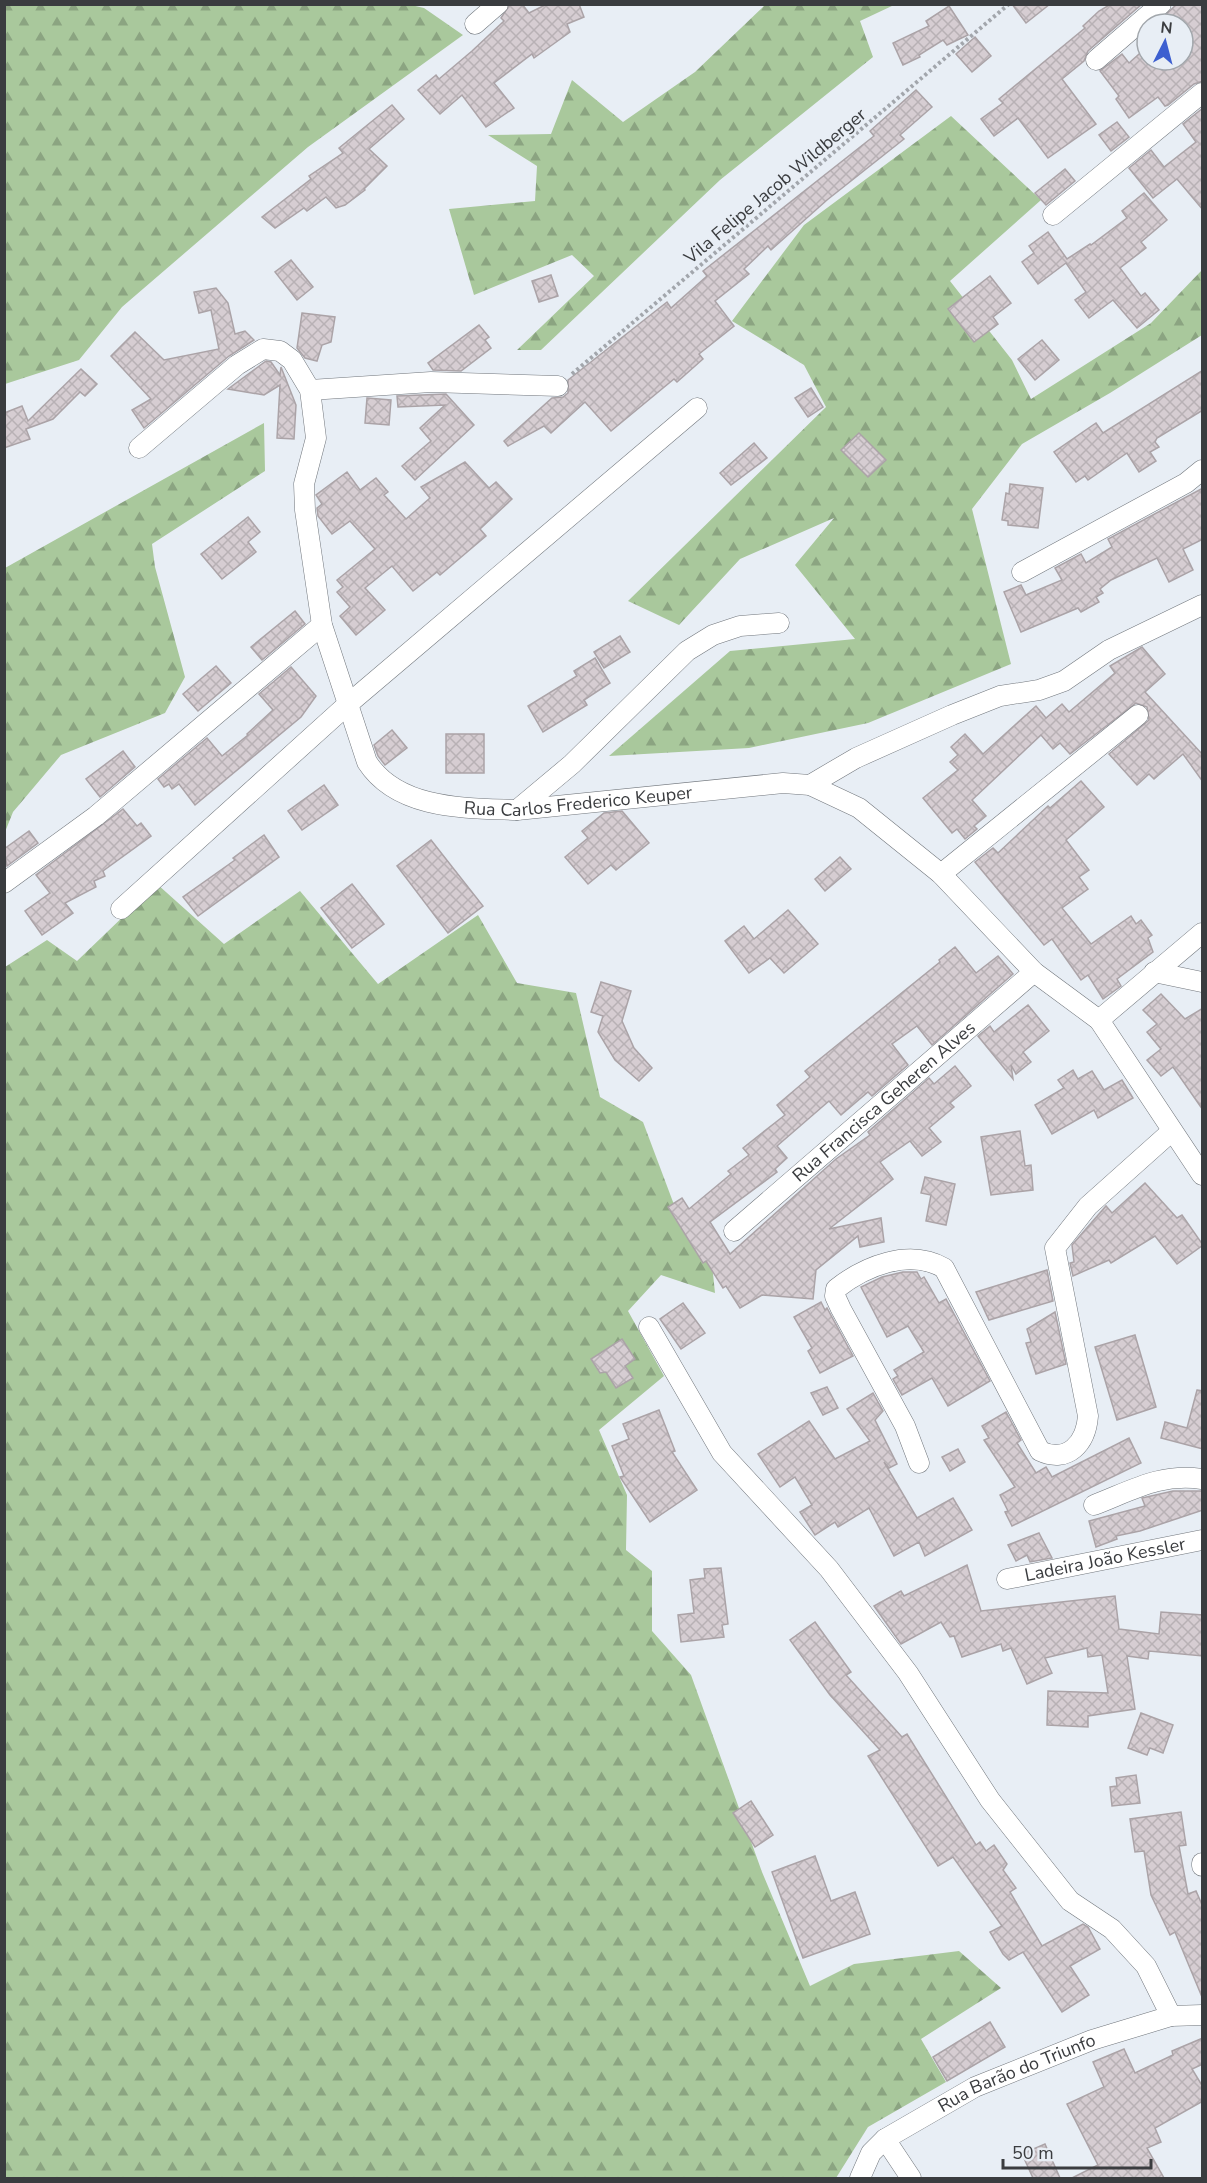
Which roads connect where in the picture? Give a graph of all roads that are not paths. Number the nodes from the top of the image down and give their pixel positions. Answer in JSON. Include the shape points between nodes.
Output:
{"nodes":[{"id":1,"x":498,"y":4,"type":"edge"},
{"id":2,"x":1161,"y":4,"type":"edge"},
{"id":3,"x":475,"y":24,"type":"dead end"},
{"id":4,"x":1096,"y":60,"type":"dead end"},
{"id":5,"x":1203,"y":93,"type":"edge"},
{"id":6,"x":1053,"y":215,"type":"dead end"},
{"id":7,"x":558,"y":386,"type":"road end"},
{"id":8,"x":310,"y":390,"type":"junction"},
{"id":9,"x":697,"y":408,"type":"dead end"},
{"id":10,"x":139,"y":448,"type":"dead end"},
{"id":11,"x":1203,"y":470,"type":"edge"},
{"id":12,"x":1022,"y":572,"type":"dead end"},
{"id":13,"x":1203,"y":605,"type":"edge"},
{"id":14,"x":780,"y":623,"type":"dead end"},
{"id":15,"x":322,"y":625,"type":"junction"},
{"id":16,"x":347,"y":705,"type":"junction"},
{"id":17,"x":1138,"y":715,"type":"dead end"},
{"id":18,"x":810,"y":785,"type":"junction"},
{"id":19,"x":517,"y":810,"type":"junction"},
{"id":20,"x":941,"y":874,"type":"junction"},
{"id":21,"x":4,"y":883,"type":"edge"},
{"id":22,"x":120,"y":909,"type":"dead end"},
{"id":23,"x":1203,"y":933,"type":"edge"},
{"id":24,"x":1034,"y":972,"type":"junction"},
{"id":25,"x":1154,"y":972,"type":"junction"},
{"id":26,"x":1203,"y":982,"type":"edge"},
{"id":27,"x":1099,"y":1020,"type":"junction"},
{"id":28,"x":1172,"y":1131,"type":"junction"},
{"id":29,"x":1203,"y":1175,"type":"edge"},
{"id":30,"x":734,"y":1231,"type":"dead end"},
{"id":31,"x":649,"y":1328,"type":"dead end"},
{"id":32,"x":919,"y":1463,"type":"dead end"},
{"id":33,"x":1203,"y":1479,"type":"edge"},
{"id":34,"x":1094,"y":1505,"type":"dead end"},
{"id":35,"x":1203,"y":1540,"type":"edge"},
{"id":36,"x":1007,"y":1579,"type":"dead end"},
{"id":37,"x":1203,"y":2015,"type":"edge"},
{"id":38,"x":1171,"y":2016,"type":"junction"},
{"id":39,"x":885,"y":2139,"type":"junction"},
{"id":40,"x":860,"y":2178,"type":"edge"},
{"id":41,"x":911,"y":2178,"type":"edge"}],
"edges":[{"from":1,"to":3,"type":"street"},
{"from":2,"to":4,"type":"street"},
{"from":5,"to":6,"type":"street"},
{"from":7,"to":8,"type":"street","via":[[431,382]]},
{"from":8,"to":10,"type":"street","name":"Rua Carlos Frederico Keuper","via":[[292,360],[280,351],[263,349],[237,365]]},
{"from":8,"to":15,"type":"street","name":"Rua Carlos Frederico Keuper","via":[[316,438],[303,495]]},
{"from":9,"to":16,"type":"street"},
{"from":11,"to":12,"type":"street"},
{"from":13,"to":18,"type":"street","via":[[1109,650],[1064,681],[1039,690],[1000,696],[952,715],[856,758]]},
{"from":14,"to":19,"type":"street","via":[[731,629],[687,651],[572,764]]},
{"from":15,"to":16,"type":"street","name":"Rua Carlos Frederico Keuper"},
{"from":15,"to":21,"type":"street","via":[[96,816]]},
{"from":16,"to":19,"type":"street","name":"Rua Carlos Frederico Keuper","via":[[366,762],[375,776],[392,789],[443,804]]},
{"from":16,"to":22,"type":"street"},
{"from":17,"to":20,"type":"street"},
{"from":18,"to":19,"type":"street","name":"Rua Carlos Frederico Keuper","via":[[783,783]]},
{"from":18,"to":20,"type":"street","name":"Rua Carlos Frederico Keuper","via":[[859,808]]},
{"from":20,"to":24,"type":"street","name":"Rua Carlos Frederico Keuper"},
{"from":23,"to":25,"type":"street"},
{"from":24,"to":27,"type":"street","name":"Rua Carlos Frederico Keuper"},
{"from":24,"to":30,"type":"street","name":"Rua Francisca Geheren Alves"},
{"from":25,"to":26,"type":"street"},
{"from":25,"to":27,"type":"street"},
{"from":27,"to":28,"type":"street"},
{"from":28,"to":29,"type":"street"},
{"from":28,"to":32,"type":"street","via":[[1088,1206],[1055,1248],[1088,1416],[1087,1433],[1077,1448],[1066,1454],[1040,1451],[944,1268],[919,1258],[903,1260],[853,1275],[836,1289],[841,1309],[905,1426]]},
{"from":31,"to":38,"type":"street","via":[[722,1453],[828,1569],[908,1673],[990,1800],[1070,1901],[1112,1929],[1146,1966]]},
{"from":33,"to":34,"type":"street","via":[[1165,1478]]},
{"from":35,"to":36,"type":"street","name":"Ladeira João Kessler"},
{"from":37,"to":38,"type":"street","name":"Rua Barão do Triunfo"},
{"from":38,"to":39,"type":"street","name":"Rua Barão do Triunfo","via":[[1092,2040],[975,2087]]},
{"from":39,"to":40,"type":"street","name":"Rua Barão do Triunfo","via":[[871,2153]]},
{"from":39,"to":41,"type":"street"}]}
